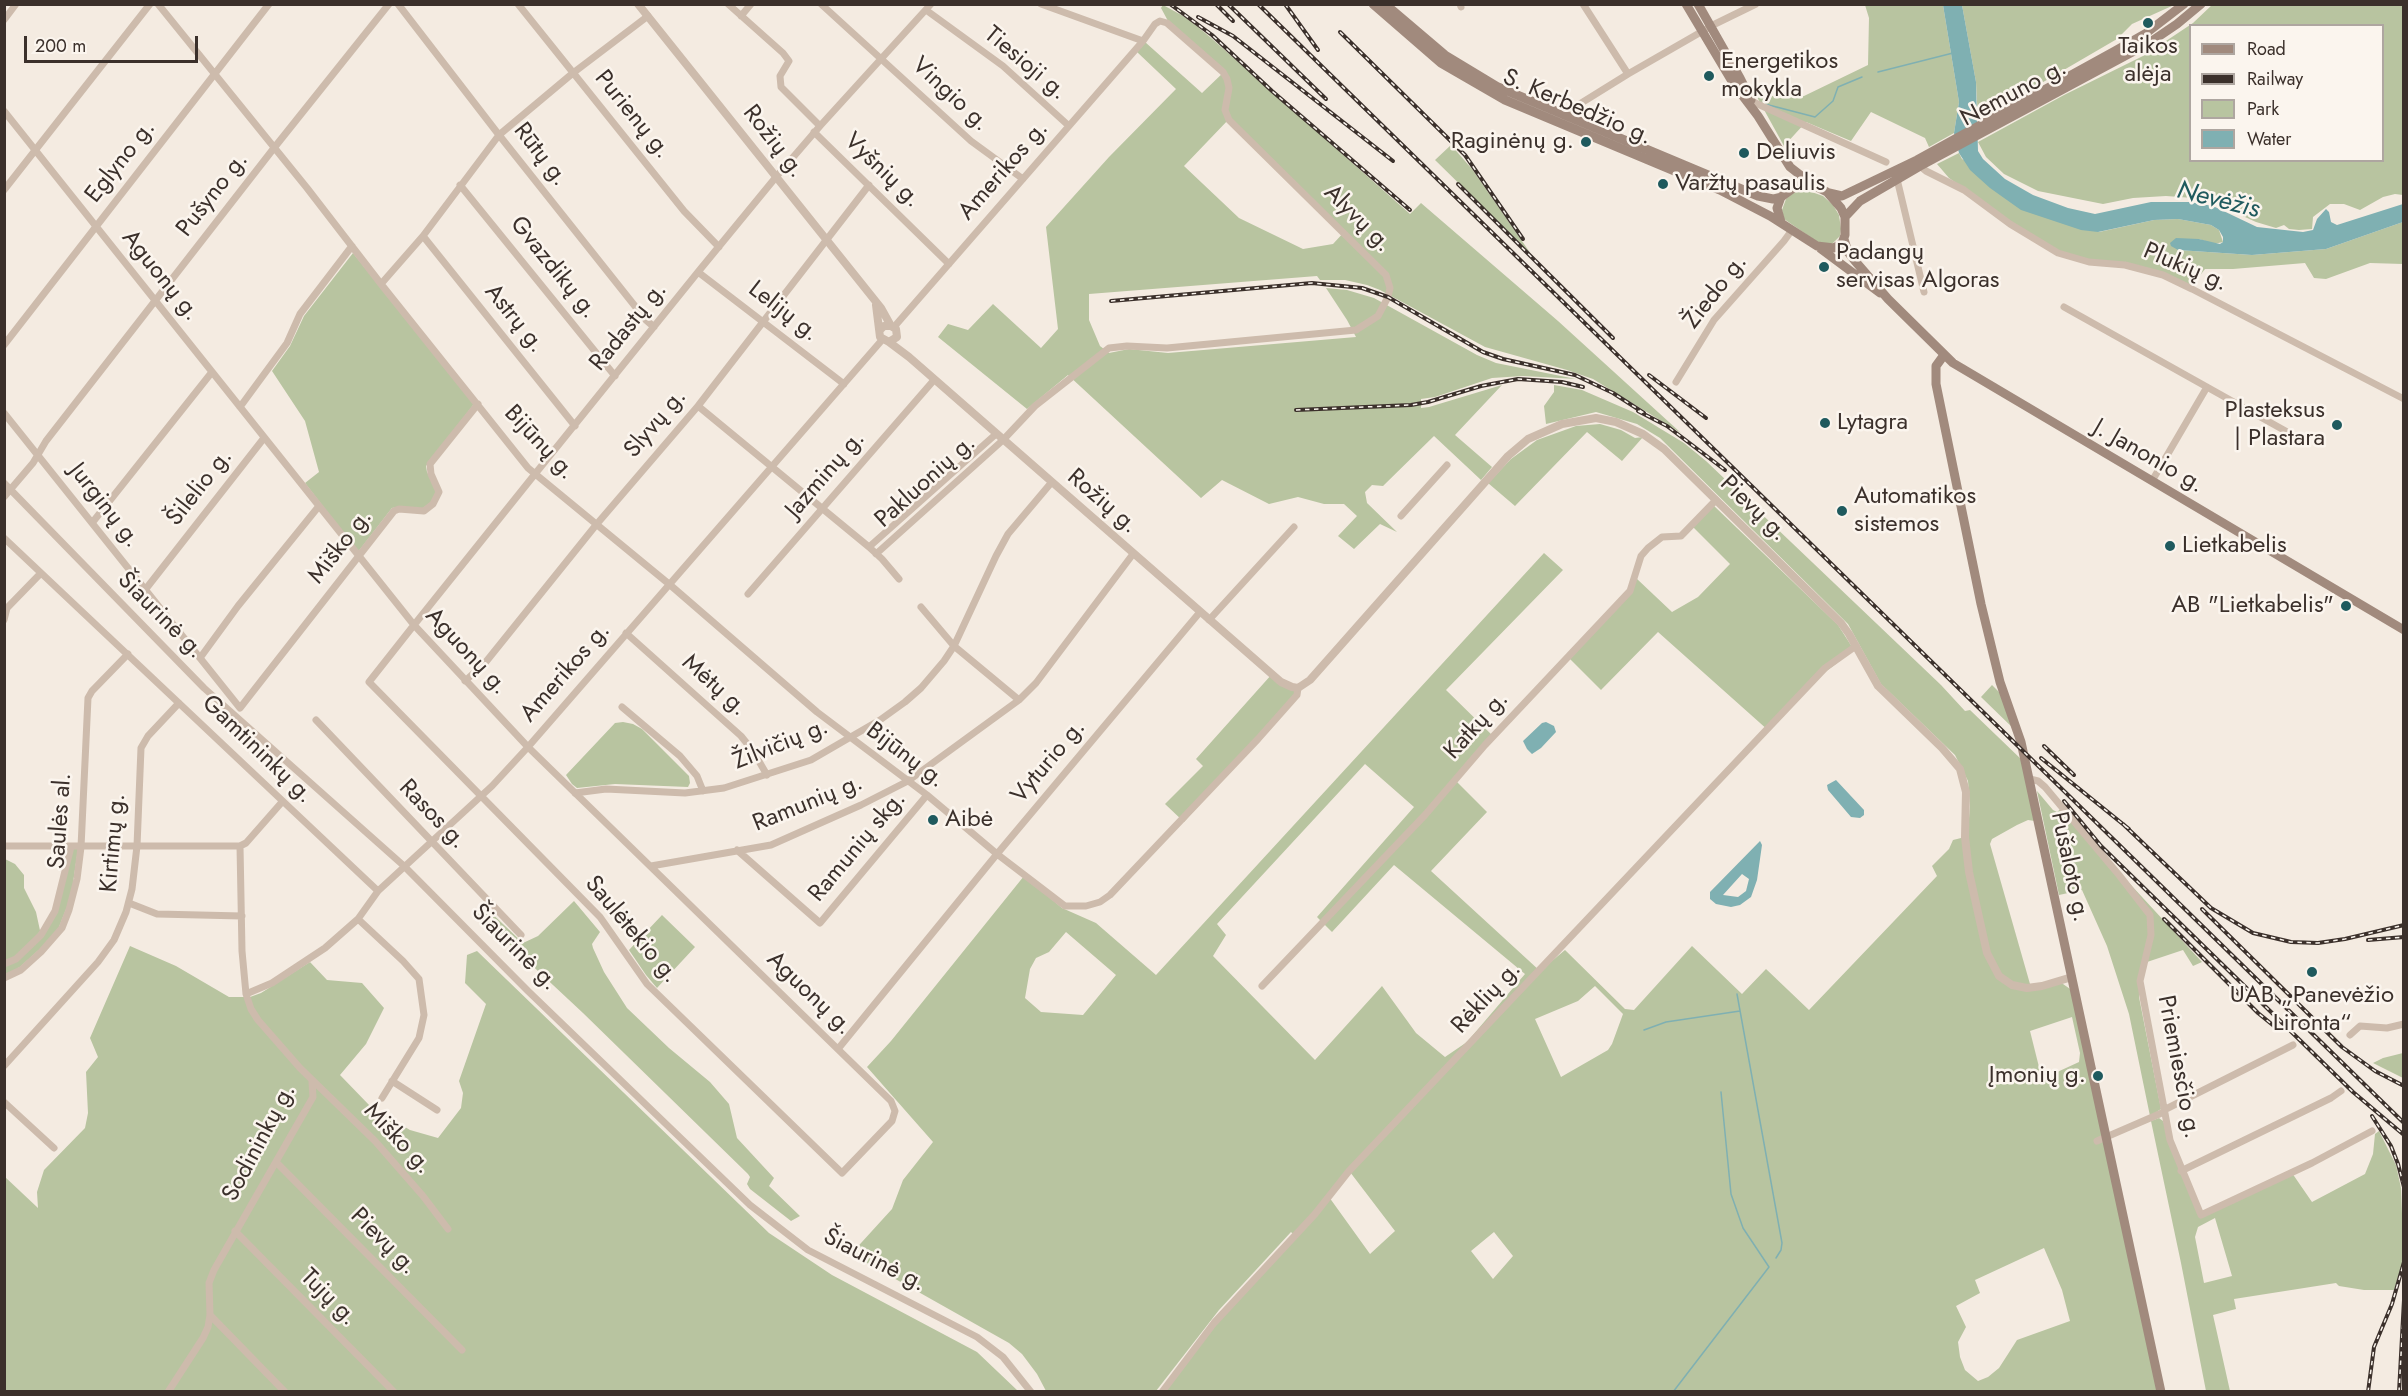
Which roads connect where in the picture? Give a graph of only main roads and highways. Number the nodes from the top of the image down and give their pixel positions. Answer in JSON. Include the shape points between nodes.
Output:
{"nodes":[{"id":1,"x":1373,"y":4,"type":"edge"},
{"id":2,"x":1385,"y":4,"type":"edge"},
{"id":3,"x":1686,"y":4,"type":"edge"},
{"id":4,"x":1698,"y":4,"type":"edge"},
{"id":5,"x":2184,"y":4,"type":"edge"},
{"id":6,"x":2201,"y":4,"type":"edge"},
{"id":7,"x":1706,"y":29,"type":"junction"},
{"id":8,"x":2039,"y":98,"type":"junction"},
{"id":9,"x":1758,"y":116,"type":"junction"},
{"id":10,"x":1625,"y":146,"type":"junction"},
{"id":11,"x":1919,"y":163,"type":"junction"},
{"id":12,"x":1790,"y":167,"type":"junction"},
{"id":13,"x":1813,"y":185,"type":"junction"},
{"id":14,"x":1791,"y":188,"type":"junction"},
{"id":15,"x":1827,"y":192,"type":"junction"},
{"id":16,"x":1781,"y":197,"type":"junction"},
{"id":17,"x":1845,"y":217,"type":"junction"},
{"id":18,"x":1781,"y":222,"type":"junction"},
{"id":19,"x":1844,"y":239,"type":"junction"},
{"id":20,"x":1817,"y":246,"type":"junction"},
{"id":21,"x":1888,"y":299,"type":"junction"},
{"id":22,"x":1944,"y":355,"type":"junction"},
{"id":23,"x":2403,"y":630,"type":"edge"},
{"id":24,"x":2162,"y":1392,"type":"edge"}],
"edges":[{"from":1,"to":10,"type":"main road","name":"S. Kerbedžio g.","via":[[1421,47],[1466,79],[1505,100]]},
{"from":2,"to":10,"type":"main road","name":"S. Kerbedžio g.","via":[[1427,41],[1474,74]]},
{"from":3,"to":7,"type":"main road"},
{"from":4,"to":7,"type":"main road"},
{"from":5,"to":8,"type":"main road","name":"Nemuno g.","via":[[2145,34]]},
{"from":6,"to":8,"type":"main road","name":"Nemuno g.","via":[[2149,43]]},
{"from":7,"to":9,"type":"main road"},
{"from":7,"to":9,"type":"main road","via":[[1733,82]]},
{"from":8,"to":11,"type":"main road","name":"Nemuno g."},
{"from":9,"to":12,"type":"main road"},
{"from":10,"to":16,"type":"main road","name":"S. Kerbedžio g.","via":[[1758,196]]},
{"from":10,"to":18,"type":"main road","name":"S. Kerbedžio g."},
{"from":11,"to":15,"type":"main road","name":"Nemuno g.","via":[[1842,196]]},
{"from":11,"to":17,"type":"main road","name":"Nemuno g.","via":[[1860,201]]},
{"from":12,"to":13,"type":"main road"},
{"from":12,"to":14,"type":"main road"},
{"from":13,"to":14,"type":"main road"},
{"from":13,"to":15,"type":"main road"},
{"from":14,"to":16,"type":"main road"},
{"from":15,"to":17,"type":"main road"},
{"from":16,"to":18,"type":"main road","via":[[1777,208]]},
{"from":17,"to":19,"type":"main road"},
{"from":18,"to":20,"type":"main road"},
{"from":19,"to":20,"type":"main road","via":[[1834,248]]},
{"from":19,"to":21,"type":"main road","name":"J. Janonio g.","via":[[1854,261]]},
{"from":20,"to":21,"type":"main road","name":"J. Janonio g."},
{"from":21,"to":22,"type":"main road","name":"J. Janonio g."},
{"from":22,"to":23,"type":"main road","name":"J. Janonio g."},
{"from":22,"to":24,"type":"main road","name":"Pušaloto g.","via":[[1936,366],[1936,384],[1997,671],[2022,742]]}]}
